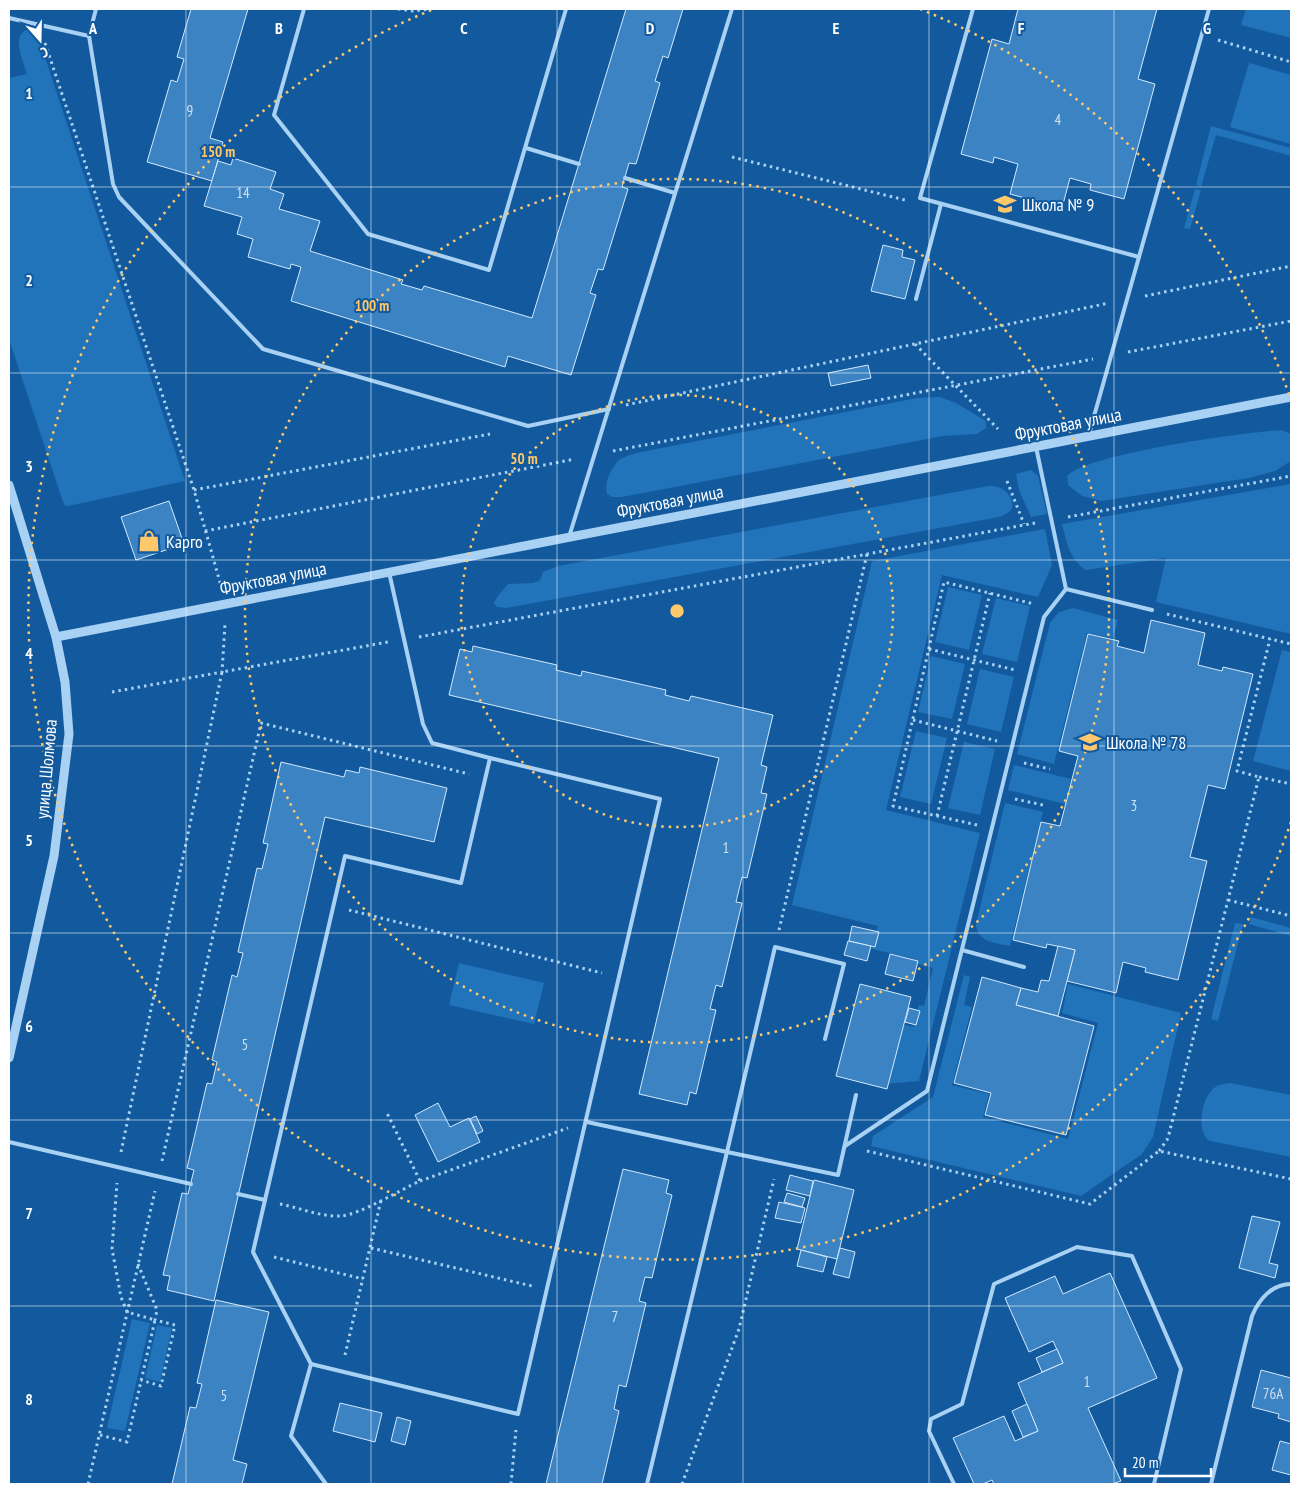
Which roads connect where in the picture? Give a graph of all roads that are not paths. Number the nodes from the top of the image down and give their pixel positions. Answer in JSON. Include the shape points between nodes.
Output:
{"nodes":[{"id":1,"x":96,"y":9,"type":"edge"},
{"id":2,"x":304,"y":9,"type":"edge"},
{"id":3,"x":566,"y":9,"type":"edge"},
{"id":4,"x":732,"y":9,"type":"edge"},
{"id":5,"x":973,"y":9,"type":"edge"},
{"id":6,"x":1209,"y":9,"type":"edge"},
{"id":7,"x":9,"y":18,"type":"edge"},
{"id":8,"x":89,"y":36,"type":"junction"},
{"id":9,"x":526,"y":148,"type":"junction"},
{"id":10,"x":579,"y":164,"type":"dead end"},
{"id":11,"x":625,"y":178,"type":"dead end"},
{"id":12,"x":675,"y":193,"type":"junction"},
{"id":13,"x":941,"y":204,"type":"junction"},
{"id":14,"x":1139,"y":257,"type":"junction"},
{"id":15,"x":916,"y":298,"type":"dead end"},
{"id":16,"x":1291,"y":397,"type":"edge"},
{"id":17,"x":609,"y":409,"type":"junction"},
{"id":18,"x":1089,"y":436,"type":"junction"},
{"id":19,"x":1036,"y":447,"type":"junction"},
{"id":20,"x":9,"y":485,"type":"edge"},
{"id":21,"x":568,"y":537,"type":"junction"},
{"id":22,"x":389,"y":572,"type":"junction"},
{"id":23,"x":1066,"y":589,"type":"junction"},
{"id":24,"x":1152,"y":610,"type":"road end"},
{"id":25,"x":56,"y":637,"type":"junction"},
{"id":26,"x":490,"y":758,"type":"junction"},
{"id":27,"x":962,"y":950,"type":"junction"},
{"id":28,"x":1024,"y":967,"type":"dead end"},
{"id":29,"x":825,"y":1039,"type":"dead end"},
{"id":30,"x":9,"y":1058,"type":"edge"},
{"id":31,"x":856,"y":1096,"type":"dead end"},
{"id":32,"x":587,"y":1122,"type":"junction"},
{"id":33,"x":9,"y":1142,"type":"edge"},
{"id":34,"x":845,"y":1146,"type":"junction"},
{"id":35,"x":726,"y":1152,"type":"junction"},
{"id":36,"x":191,"y":1184,"type":"dead end"},
{"id":37,"x":238,"y":1194,"type":"dead end"},
{"id":38,"x":265,"y":1200,"type":"junction"},
{"id":39,"x":1291,"y":1284,"type":"edge"},
{"id":40,"x":311,"y":1364,"type":"junction"},
{"id":41,"x":326,"y":1484,"type":"edge"},
{"id":42,"x":647,"y":1484,"type":"edge"},
{"id":43,"x":954,"y":1484,"type":"edge"},
{"id":44,"x":1154,"y":1484,"type":"edge"},
{"id":45,"x":1211,"y":1484,"type":"edge"}],
"edges":[{"from":1,"to":8,"type":"lane"},
{"from":2,"to":9,"type":"lane","via":[[274,115],[368,234],[489,270]]},
{"from":3,"to":9,"type":"lane"},
{"from":4,"to":12,"type":"lane"},
{"from":5,"to":13,"type":"lane","via":[[920,198]]},
{"from":6,"to":14,"type":"lane"},
{"from":7,"to":8,"type":"lane"},
{"from":8,"to":17,"type":"lane","via":[[113,184],[119,197],[263,349],[528,426]]},
{"from":9,"to":10,"type":"lane"},
{"from":11,"to":12,"type":"lane"},
{"from":12,"to":17,"type":"lane"},
{"from":13,"to":14,"type":"lane"},
{"from":13,"to":15,"type":"lane"},
{"from":14,"to":18,"type":"lane"},
{"from":16,"to":18,"type":"street","name":"Фруктовая улица"},
{"from":17,"to":21,"type":"lane"},
{"from":18,"to":19,"type":"street","name":"Фруктовая улица"},
{"from":19,"to":21,"type":"street","name":"Фруктовая улица"},
{"from":19,"to":23,"type":"lane"},
{"from":20,"to":25,"type":"street","name":"улица Шолмова"},
{"from":21,"to":22,"type":"street","name":"Фруктовая улица"},
{"from":22,"to":25,"type":"street","name":"Фруктовая улица"},
{"from":22,"to":26,"type":"lane","via":[[423,724],[432,743]]},
{"from":23,"to":24,"type":"lane"},
{"from":23,"to":27,"type":"lane","via":[[1044,617]]},
{"from":25,"to":30,"type":"street","name":"улица Шолмова","via":[[65,682],[68,743],[54,856]]},
{"from":26,"to":32,"type":"lane","via":[[660,799]]},
{"from":26,"to":38,"type":"lane","via":[[461,883],[345,856]]},
{"from":27,"to":28,"type":"lane"},
{"from":27,"to":34,"type":"lane","via":[[927,1090]]},
{"from":29,"to":35,"type":"lane","via":[[844,964],[775,947]]},
{"from":31,"to":34,"type":"lane"},
{"from":32,"to":35,"type":"lane"},
{"from":32,"to":40,"type":"lane","via":[[518,1414]]},
{"from":33,"to":36,"type":"lane"},
{"from":34,"to":35,"type":"lane","via":[[838,1175]]},
{"from":35,"to":42,"type":"lane"},
{"from":37,"to":38,"type":"lane"},
{"from":38,"to":40,"type":"lane","via":[[253,1252]]},
{"from":39,"to":45,"type":"lane","via":[[1274,1288],[1265,1295],[1252,1316]]},
{"from":40,"to":41,"type":"lane","via":[[291,1436]]},
{"from":43,"to":44,"type":"lane","via":[[929,1431],[931,1419],[962,1404],[994,1284],[1077,1246],[1132,1256],[1181,1369]]}]}
